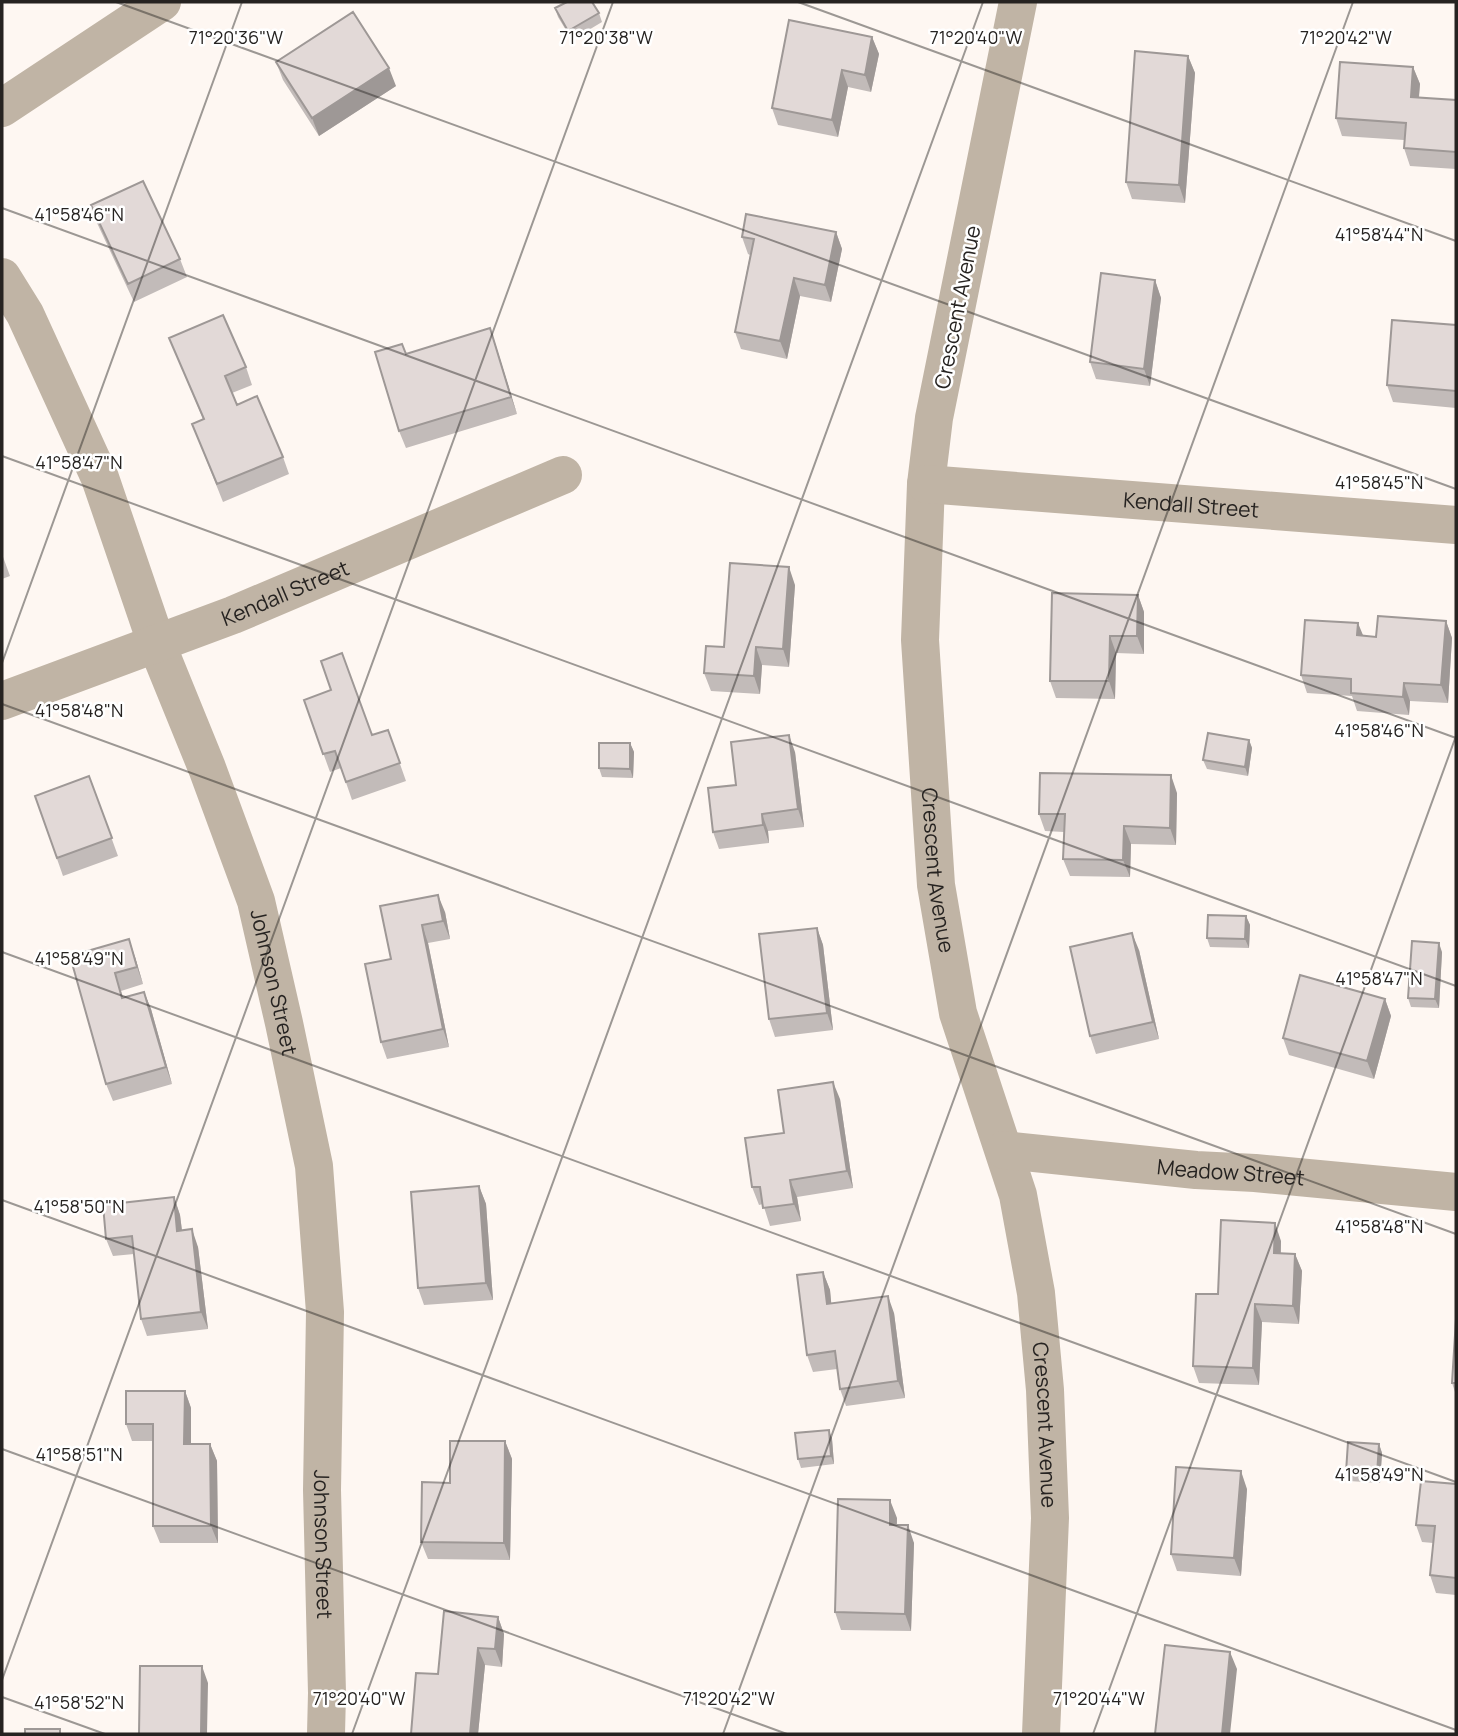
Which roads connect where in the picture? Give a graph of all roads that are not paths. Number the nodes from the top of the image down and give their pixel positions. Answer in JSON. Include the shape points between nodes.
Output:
{"nodes":[{"id":1,"x":162,"y":2,"type":"edge"},
{"id":2,"x":1018,"y":2,"type":"edge"},
{"id":3,"x":2,"y":108,"type":"edge"},
{"id":4,"x":2,"y":277,"type":"edge"},
{"id":5,"x":563,"y":475,"type":"dead end"},
{"id":6,"x":926,"y":484,"type":"junction"},
{"id":7,"x":1456,"y":525,"type":"edge"},
{"id":8,"x":157,"y":645,"type":"junction"},
{"id":9,"x":2,"y":701,"type":"edge"},
{"id":10,"x":1004,"y":1150,"type":"junction"},
{"id":11,"x":1456,"y":1192,"type":"edge"},
{"id":12,"x":326,"y":1734,"type":"edge"},
{"id":13,"x":1041,"y":1734,"type":"edge"}],
"edges":[{"from":1,"to":3,"type":"street"},
{"from":2,"to":6,"type":"street","name":"Crescent Avenue","via":[[934,418]]},
{"from":4,"to":8,"type":"street","name":"Johnson Street","via":[[24,314],[100,478]]},
{"from":5,"to":8,"type":"street","name":"Kendall Street"},
{"from":6,"to":7,"type":"street","name":"Kendall Street"},
{"from":6,"to":10,"type":"street","name":"Crescent Avenue","via":[[920,640],[936,886],[958,1013]]},
{"from":8,"to":9,"type":"street","name":"Kendall Street"},
{"from":8,"to":12,"type":"street","name":"Johnson Street","via":[[256,901],[314,1166],[325,1312]]},
{"from":10,"to":11,"type":"street","name":"Meadow Street"},
{"from":10,"to":13,"type":"street","name":"Crescent Avenue","via":[[1018,1195],[1036,1293],[1045,1390],[1050,1518]]}]}
